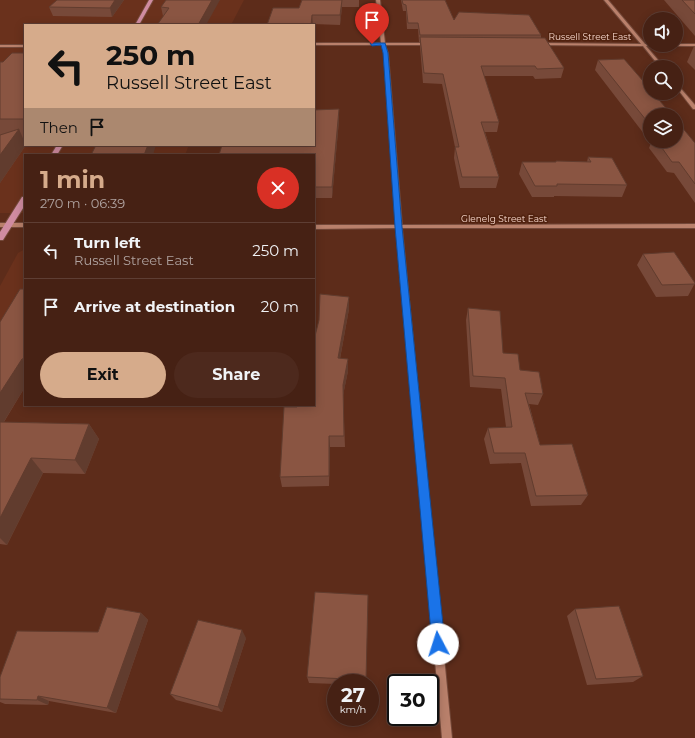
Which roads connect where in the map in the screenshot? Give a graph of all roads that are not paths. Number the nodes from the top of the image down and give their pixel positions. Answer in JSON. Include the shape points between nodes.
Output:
{"nodes":[{"id":1,"x":151,"y":0,"type":"edge"},
{"id":2,"x":378,"y":0,"type":"edge"},
{"id":3,"x":606,"y":0,"type":"edge"},
{"id":4,"x":138,"y":24,"type":"edge"},
{"id":5,"x":315,"y":44,"type":"edge"},
{"id":6,"x":383,"y":44,"type":"junction"},
{"id":7,"x":436,"y":44,"type":"edge"},
{"id":8,"x":538,"y":44,"type":"edge"},
{"id":9,"x":643,"y":44,"type":"edge"},
{"id":10,"x":643,"y":45,"type":"edge"},
{"id":11,"x":683,"y":45,"type":"edge"},
{"id":12,"x":695,"y":45,"type":"edge"},
{"id":13,"x":0,"y":46,"type":"edge"},
{"id":14,"x":24,"y":46,"type":"edge"},
{"id":15,"x":650,"y":52,"type":"edge"},
{"id":16,"x":656,"y":60,"type":"edge"},
{"id":17,"x":683,"y":93,"type":"edge"},
{"id":18,"x":695,"y":108,"type":"edge"},
{"id":19,"x":24,"y":200,"type":"edge"},
{"id":20,"x":4,"y":225,"type":"edge"},
{"id":21,"x":24,"y":225,"type":"edge"},
{"id":22,"x":695,"y":226,"type":"edge"},
{"id":23,"x":315,"y":227,"type":"edge"},
{"id":24,"x":399,"y":227,"type":"junction"},
{"id":25,"x":0,"y":238,"type":"edge"},
{"id":26,"x":447,"y":738,"type":"edge"}],
"edges":[{"from":1,"to":4,"type":"main road"},
{"from":2,"to":6,"type":"street"},
{"from":3,"to":9,"type":"street"},
{"from":5,"to":6,"type":"street"},
{"from":6,"to":7,"type":"street"},
{"from":6,"to":24,"type":"street","via":[[386,53]]},
{"from":8,"to":10,"type":"street","name":"Russell Street East"},
{"from":11,"to":12,"type":"street"},
{"from":13,"to":14,"type":"street"},
{"from":15,"to":16,"type":"street"},
{"from":17,"to":18,"type":"street"},
{"from":19,"to":20,"type":"main road"},
{"from":20,"to":21,"type":"street"},
{"from":20,"to":25,"type":"main road"},
{"from":22,"to":24,"type":"street","name":"Glenelg Street East"},
{"from":23,"to":24,"type":"street","name":"Glenelg Street East"},
{"from":24,"to":26,"type":"street"}]}
